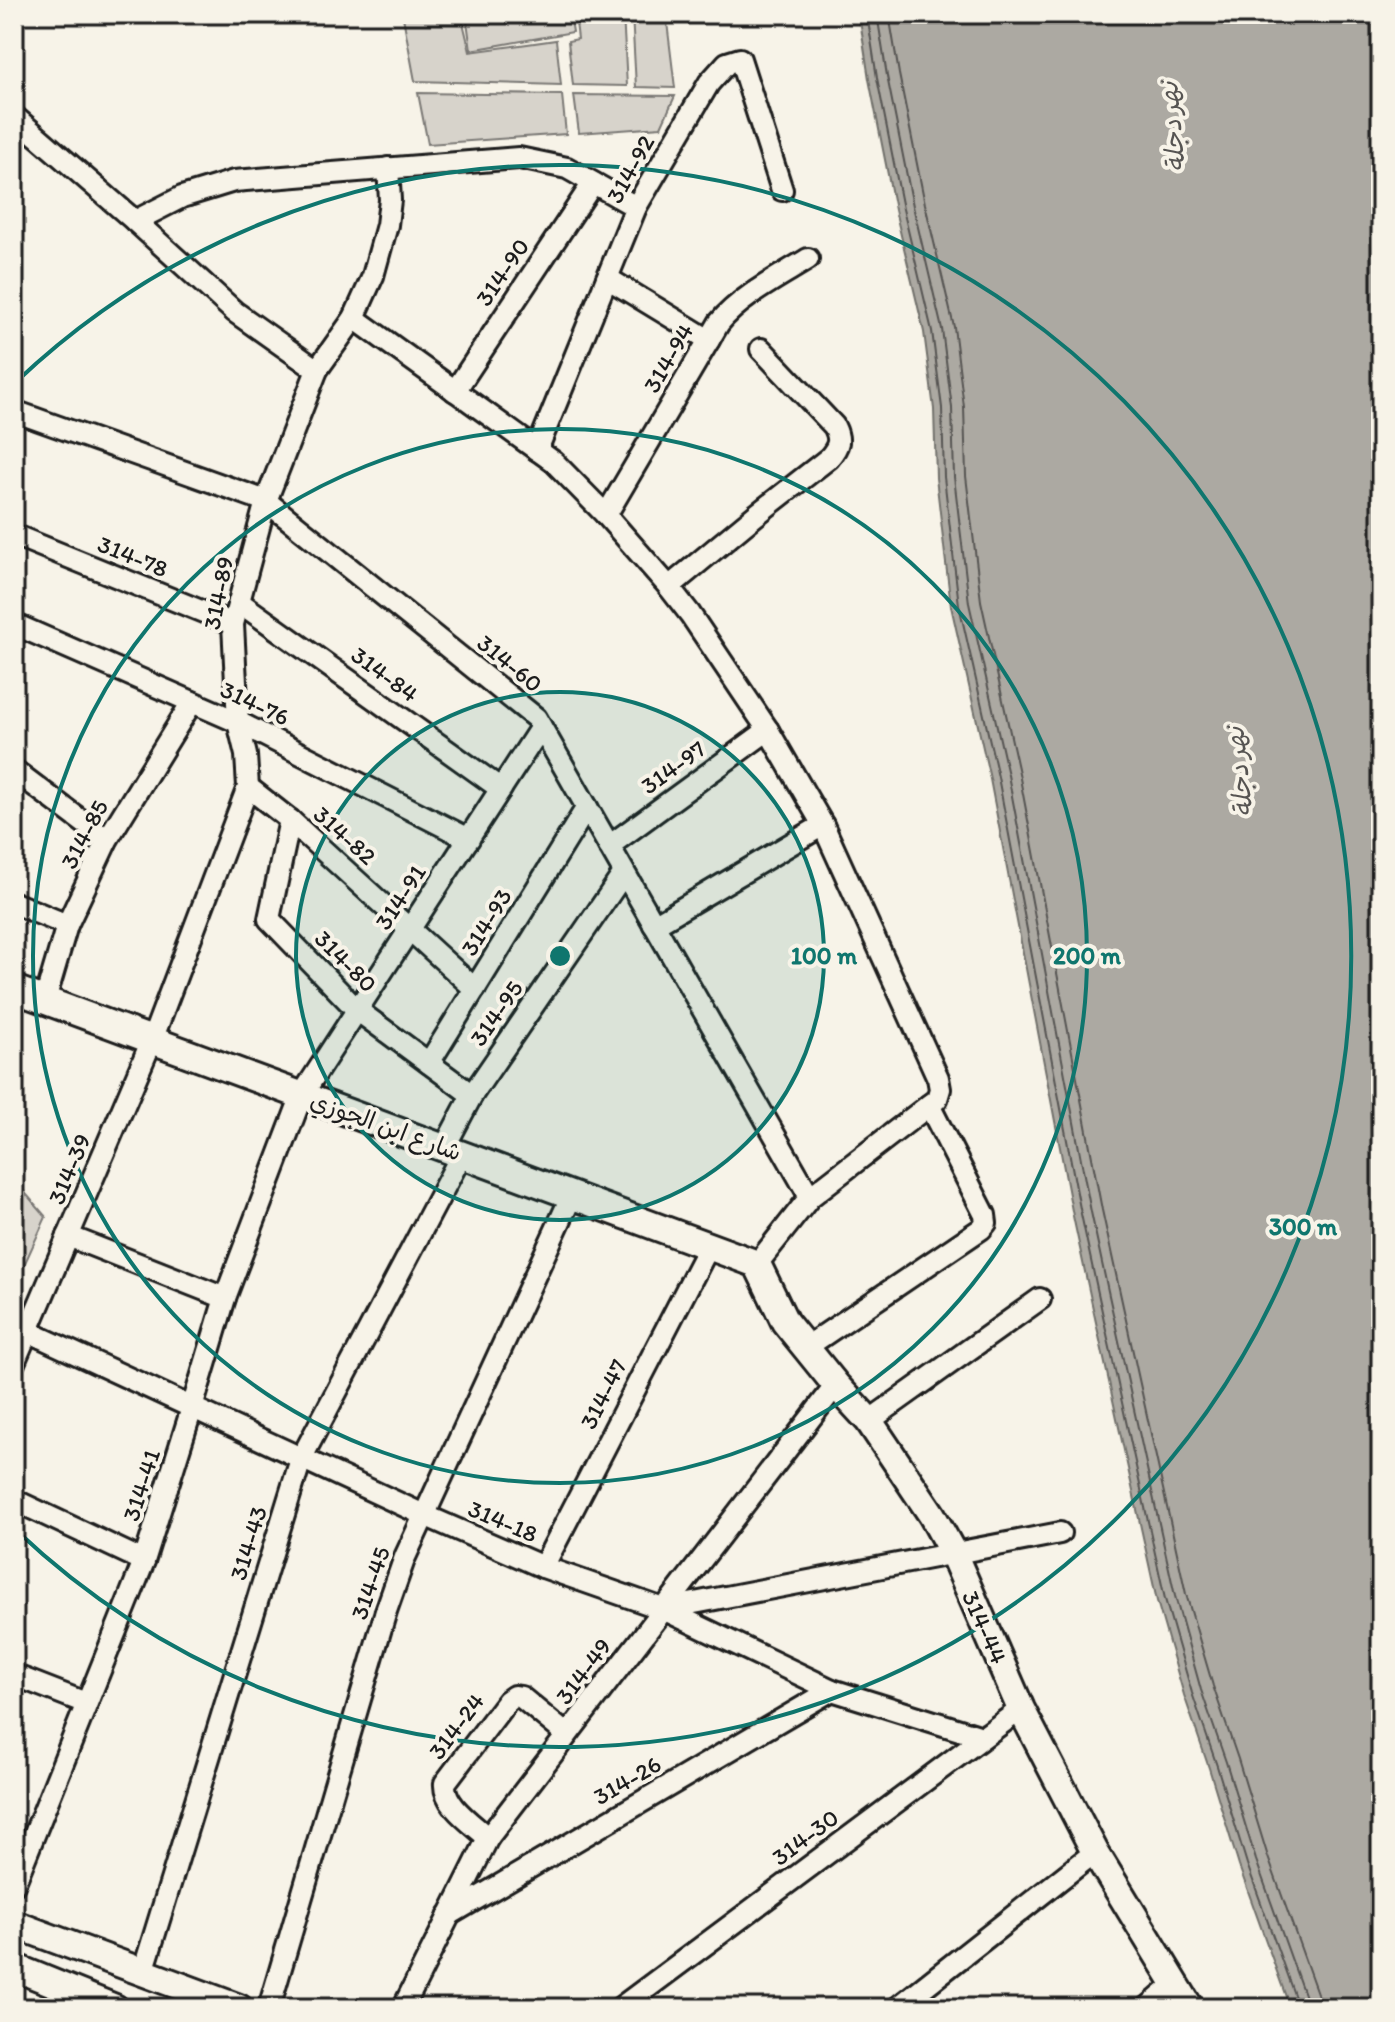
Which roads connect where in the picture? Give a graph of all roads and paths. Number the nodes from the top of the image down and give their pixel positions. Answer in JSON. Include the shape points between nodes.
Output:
{"nodes":[{"id":1,"x":14,"y":116,"type":"edge"},
{"id":2,"x":388,"y":168,"type":"junction"},
{"id":3,"x":593,"y":183,"type":"junction"},
{"id":4,"x":782,"y":190,"type":"dead end"},
{"id":5,"x":636,"y":207,"type":"junction"},
{"id":6,"x":135,"y":221,"type":"junction"},
{"id":7,"x":808,"y":259,"type":"dead end"},
{"id":8,"x":607,"y":278,"type":"junction"},
{"id":9,"x":354,"y":318,"type":"junction"},
{"id":10,"x":709,"y":340,"type":"junction"},
{"id":11,"x":761,"y":349,"type":"dead end"},
{"id":12,"x":317,"y":370,"type":"junction"},
{"id":13,"x":455,"y":391,"type":"junction"},
{"id":14,"x":14,"y":411,"type":"edge"},
{"id":15,"x":537,"y":450,"type":"junction"},
{"id":16,"x":266,"y":501,"type":"junction"},
{"id":17,"x":606,"y":515,"type":"junction"},
{"id":18,"x":14,"y":535,"type":"edge"},
{"id":19,"x":669,"y":587,"type":"junction"},
{"id":20,"x":239,"y":602,"type":"junction"},
{"id":21,"x":14,"y":624,"type":"edge"},
{"id":22,"x":233,"y":624,"type":"junction"},
{"id":23,"x":192,"y":702,"type":"junction"},
{"id":24,"x":238,"y":722,"type":"junction"},
{"id":25,"x":541,"y":727,"type":"junction"},
{"id":26,"x":768,"y":730,"type":"junction"},
{"id":27,"x":14,"y":770,"type":"edge"},
{"id":28,"x":248,"y":787,"type":"junction"},
{"id":29,"x":501,"y":789,"type":"junction"},
{"id":30,"x":587,"y":807,"type":"junction"},
{"id":31,"x":290,"y":820,"type":"junction"},
{"id":32,"x":823,"y":825,"type":"junction"},
{"id":33,"x":469,"y":839,"type":"junction"},
{"id":34,"x":107,"y":840,"type":"junction"},
{"id":35,"x":609,"y":846,"type":"junction"},
{"id":36,"x":624,"y":873,"type":"junction"},
{"id":37,"x":14,"y":903,"type":"edge"},
{"id":38,"x":67,"y":925,"type":"junction"},
{"id":39,"x":654,"y":925,"type":"junction"},
{"id":40,"x":410,"y":929,"type":"junction"},
{"id":41,"x":14,"y":989,"type":"edge"},
{"id":42,"x":475,"y":989,"type":"junction"},
{"id":43,"x":45,"y":1000,"type":"junction"},
{"id":44,"x":357,"y":1010,"type":"junction"},
{"id":45,"x":152,"y":1040,"type":"junction"},
{"id":46,"x":429,"y":1063,"type":"junction"},
{"id":47,"x":302,"y":1095,"type":"junction"},
{"id":48,"x":472,"y":1095,"type":"junction"},
{"id":49,"x":929,"y":1105,"type":"junction"},
{"id":50,"x":453,"y":1151,"type":"junction"},
{"id":51,"x":572,"y":1195,"type":"junction"},
{"id":52,"x":810,"y":1197,"type":"junction"},
{"id":53,"x":68,"y":1236,"type":"junction"},
{"id":54,"x":709,"y":1246,"type":"junction"},
{"id":55,"x":757,"y":1264,"type":"junction"},
{"id":56,"x":225,"y":1298,"type":"junction"},
{"id":57,"x":1040,"y":1299,"type":"dead end"},
{"id":58,"x":21,"y":1328,"type":"edge"},
{"id":59,"x":805,"y":1348,"type":"junction"},
{"id":60,"x":14,"y":1363,"type":"edge"},
{"id":61,"x":836,"y":1385,"type":"junction"},
{"id":62,"x":192,"y":1408,"type":"junction"},
{"id":63,"x":869,"y":1421,"type":"junction"},
{"id":64,"x":301,"y":1459,"type":"junction"},
{"id":65,"x":14,"y":1500,"type":"edge"},
{"id":66,"x":424,"y":1515,"type":"junction"},
{"id":67,"x":1060,"y":1533,"type":"dead end"},
{"id":68,"x":953,"y":1553,"type":"junction"},
{"id":69,"x":144,"y":1561,"type":"junction"},
{"id":70,"x":543,"y":1567,"type":"junction"},
{"id":71,"x":663,"y":1609,"type":"junction"},
{"id":72,"x":14,"y":1675,"type":"edge"},
{"id":73,"x":832,"y":1690,"type":"junction"},
{"id":74,"x":86,"y":1703,"type":"junction"},
{"id":75,"x":1021,"y":1709,"type":"junction"},
{"id":76,"x":567,"y":1735,"type":"junction"},
{"id":77,"x":982,"y":1737,"type":"junction"},
{"id":78,"x":488,"y":1838,"type":"junction"},
{"id":79,"x":1095,"y":1852,"type":"junction"},
{"id":80,"x":14,"y":1885,"type":"edge"},
{"id":81,"x":449,"y":1915,"type":"junction"},
{"id":82,"x":14,"y":1924,"type":"edge"},
{"id":83,"x":14,"y":1967,"type":"edge"},
{"id":84,"x":143,"y":1972,"type":"junction"},
{"id":85,"x":1175,"y":1984,"type":"junction"},
{"id":86,"x":115,"y":2008,"type":"edge"},
{"id":87,"x":239,"y":2008,"type":"edge"},
{"id":88,"x":269,"y":2008,"type":"edge"},
{"id":89,"x":403,"y":2008,"type":"edge"},
{"id":90,"x":620,"y":2008,"type":"edge"},
{"id":91,"x":897,"y":2008,"type":"edge"},
{"id":92,"x":1147,"y":2008,"type":"edge"},
{"id":93,"x":1190,"y":2008,"type":"edge"}],
"edges":[{"from":1,"to":6,"type":"street"},
{"from":2,"to":3,"type":"street","via":[[519,158],[567,168]]},
{"from":2,"to":6,"type":"street","via":[[234,181],[182,197]]},
{"from":2,"to":9,"type":"street","name":"314-89","via":[[387,225]]},
{"from":3,"to":5,"type":"street"},
{"from":3,"to":13,"type":"street","name":"314-90"},
{"from":4,"to":5,"type":"street","name":"314-92","via":[[740,59],[727,63],[709,83]]},
{"from":5,"to":8,"type":"street","name":"314-92"},
{"from":6,"to":12,"type":"street","via":[[235,312]]},
{"from":7,"to":10,"type":"street","name":"314-94","via":[[726,313]]},
{"from":8,"to":10,"type":"street"},
{"from":8,"to":15,"type":"street","name":"314-92"},
{"from":9,"to":12,"type":"street","name":"314-89"},
{"from":9,"to":13,"type":"street"},
{"from":10,"to":17,"type":"street","name":"314-94"},
{"from":11,"to":19,"type":"street","via":[[834,426],[838,446]]},
{"from":12,"to":16,"type":"street","name":"314-89"},
{"from":13,"to":15,"type":"street"},
{"from":14,"to":16,"type":"street","name":"314-60"},
{"from":15,"to":17,"type":"street"},
{"from":16,"to":20,"type":"street","name":"314-89"},
{"from":16,"to":25,"type":"street","name":"314-60"},
{"from":17,"to":19,"type":"street"},
{"from":18,"to":22,"type":"street","name":"314-78"},
{"from":19,"to":26,"type":"street"},
{"from":20,"to":22,"type":"street","name":"314-89"},
{"from":20,"to":29,"type":"street","name":"314-84"},
{"from":21,"to":23,"type":"street","name":"314-76"},
{"from":22,"to":24,"type":"street","name":"314-89"},
{"from":23,"to":24,"type":"street","name":"314-76"},
{"from":23,"to":34,"type":"street","name":"314-85"},
{"from":24,"to":28,"type":"street","name":"314-89"},
{"from":24,"to":33,"type":"street","name":"314-76"},
{"from":25,"to":29,"type":"street","name":"314-91"},
{"from":25,"to":30,"type":"street","name":"314-60"},
{"from":26,"to":32,"type":"street"},
{"from":26,"to":35,"type":"street","name":"314-97"},
{"from":27,"to":34,"type":"street"},
{"from":28,"to":31,"type":"street","name":"314-82"},
{"from":28,"to":45,"type":"street","name":"314-89"},
{"from":29,"to":33,"type":"street","name":"314-91"},
{"from":30,"to":35,"type":"street","name":"314-60"},
{"from":30,"to":42,"type":"street","name":"314-93"},
{"from":31,"to":40,"type":"street","name":"314-82"},
{"from":31,"to":44,"type":"street","name":"314-80","via":[[269,919]]},
{"from":32,"to":39,"type":"street"},
{"from":32,"to":49,"type":"street","via":[[938,1078],[937,1099]]},
{"from":33,"to":40,"type":"street","name":"314-91"},
{"from":34,"to":38,"type":"street","name":"314-85"},
{"from":35,"to":36,"type":"street","name":"314-60"},
{"from":36,"to":39,"type":"street","name":"314-60"},
{"from":36,"to":48,"type":"street","name":"314-95"},
{"from":37,"to":38,"type":"street"},
{"from":38,"to":43,"type":"street","name":"314-85"},
{"from":39,"to":52,"type":"street","name":"314-60"},
{"from":40,"to":42,"type":"street","name":"314-82"},
{"from":40,"to":44,"type":"street","name":"314-91"},
{"from":41,"to":43,"type":"street","name":"شارع ابن الجوزي"},
{"from":42,"to":46,"type":"street","name":"314-93"},
{"from":43,"to":45,"type":"street","name":"شارع ابن الجوزي"},
{"from":44,"to":46,"type":"street","name":"314-80"},
{"from":44,"to":47,"type":"street","name":"314-91"},
{"from":45,"to":47,"type":"street","name":"شارع ابن الجوزي"},
{"from":45,"to":53,"type":"street","name":"314-39"},
{"from":46,"to":48,"type":"street","name":"314-80"},
{"from":47,"to":50,"type":"street","name":"شارع ابن الجوزي"},
{"from":47,"to":56,"type":"street","name":"314-41"},
{"from":48,"to":50,"type":"street","name":"314-95"},
{"from":49,"to":52,"type":"street"},
{"from":49,"to":59,"type":"street","via":[[986,1223]]},
{"from":50,"to":51,"type":"street","name":"شارع ابن الجوزي"},
{"from":50,"to":64,"type":"street","name":"314-43"},
{"from":51,"to":54,"type":"street","name":"شارع ابن الجوزي"},
{"from":51,"to":66,"type":"street","name":"314-45"},
{"from":52,"to":55,"type":"street"},
{"from":53,"to":56,"type":"street"},
{"from":53,"to":58,"type":"street","name":"314-39"},
{"from":54,"to":55,"type":"street","name":"شارع ابن الجوزي"},
{"from":54,"to":70,"type":"street","name":"314-47"},
{"from":55,"to":59,"type":"street","name":"314-44","via":[[785,1322]]},
{"from":56,"to":62,"type":"street","name":"314-41"},
{"from":57,"to":63,"type":"street"},
{"from":58,"to":60,"type":"street","name":"314-39"},
{"from":58,"to":62,"type":"street","name":"314-18"},
{"from":59,"to":61,"type":"street","name":"314-44"},
{"from":61,"to":63,"type":"street","name":"314-44"},
{"from":61,"to":71,"type":"street","name":"314-49"},
{"from":62,"to":64,"type":"street","name":"314-18"},
{"from":62,"to":69,"type":"street","name":"314-41"},
{"from":63,"to":68,"type":"street","name":"314-44"},
{"from":64,"to":66,"type":"street","name":"314-18"},
{"from":64,"to":84,"type":"street","name":"314-43"},
{"from":65,"to":69,"type":"street"},
{"from":66,"to":70,"type":"street","name":"314-18"},
{"from":66,"to":88,"type":"street","name":"314-45","via":[[386,1611]]},
{"from":67,"to":68,"type":"street"},
{"from":68,"to":71,"type":"street"},
{"from":68,"to":75,"type":"street","name":"314-44"},
{"from":69,"to":74,"type":"street","name":"314-41"},
{"from":70,"to":71,"type":"street","name":"314-18"},
{"from":71,"to":73,"type":"street","name":"314-18"},
{"from":71,"to":76,"type":"street","name":"314-49"},
{"from":72,"to":74,"type":"street"},
{"from":73,"to":77,"type":"street","name":"314-18"},
{"from":73,"to":81,"type":"street","name":"314-26"},
{"from":74,"to":80,"type":"street","name":"314-41"},
{"from":75,"to":77,"type":"street","name":"314-30"},
{"from":75,"to":79,"type":"street","name":"314-44"},
{"from":76,"to":78,"type":"street","name":"314-49"},
{"from":76,"to":78,"type":"street","name":"314-24","via":[[521,1697],[507,1701],[445,1783],[448,1801]]},
{"from":77,"to":90,"type":"street","name":"314-30"},
{"from":78,"to":81,"type":"street","name":"314-49"},
{"from":79,"to":85,"type":"street","name":"314-44"},
{"from":79,"to":91,"type":"street"},
{"from":81,"to":89,"type":"street","name":"314-49"},
{"from":82,"to":84,"type":"street"},
{"from":83,"to":86,"type":"street"},
{"from":84,"to":87,"type":"street"},
{"from":85,"to":92,"type":"street"},
{"from":85,"to":93,"type":"street","name":"314-44"}]}
